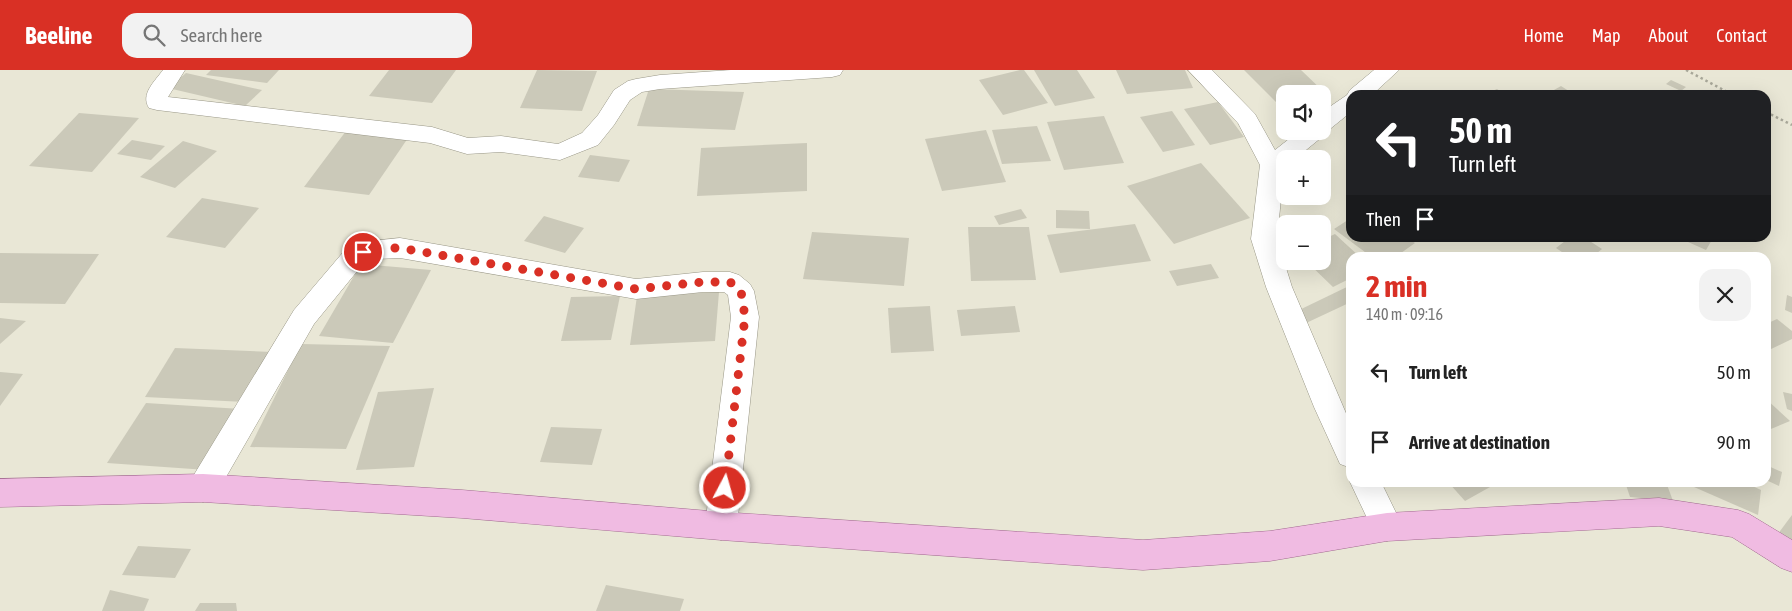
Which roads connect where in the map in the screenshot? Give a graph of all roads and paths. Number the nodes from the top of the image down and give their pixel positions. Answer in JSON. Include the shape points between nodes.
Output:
{"nodes":[{"id":1,"x":174,"y":70,"type":"edge"},
{"id":2,"x":832,"y":70,"type":"edge"},
{"id":3,"x":1198,"y":70,"type":"edge"},
{"id":4,"x":1388,"y":70,"type":"edge"},
{"id":5,"x":1686,"y":70,"type":"edge"},
{"id":6,"x":1364,"y":90,"type":"edge"},
{"id":7,"x":1724,"y":90,"type":"edge"},
{"id":8,"x":1346,"y":105,"type":"edge"},
{"id":9,"x":1771,"y":114,"type":"edge"},
{"id":10,"x":1331,"y":117,"type":"edge"},
{"id":11,"x":1792,"y":125,"type":"edge"},
{"id":12,"x":1303,"y":140,"type":"edge"},
{"id":13,"x":1272,"y":165,"type":"junction"},
{"id":14,"x":1346,"y":444,"type":"edge"},
{"id":15,"x":1367,"y":487,"type":"edge"},
{"id":16,"x":203,"y":488,"type":"junction"},
{"id":17,"x":0,"y":494,"type":"edge"},
{"id":18,"x":721,"y":526,"type":"junction"},
{"id":19,"x":1387,"y":527,"type":"junction"},
{"id":20,"x":1792,"y":557,"type":"edge"}],
"edges":[{"from":1,"to":2,"type":"street","via":[[157,95],[157,103],[432,135],[467,146],[502,144],[560,152],[590,139],[622,95],[636,86]]},
{"from":3,"to":13,"type":"street","via":[[1247,118]]},
{"from":4,"to":6,"type":"street"},
{"from":5,"to":7,"type":"path"},
{"from":8,"to":10,"type":"street"},
{"from":9,"to":11,"type":"path"},
{"from":12,"to":13,"type":"street"},
{"from":13,"to":14,"type":"street","via":[[1264,239],[1282,297]]},
{"from":15,"to":19,"type":"street"},
{"from":16,"to":17,"type":"main road"},
{"from":16,"to":18,"type":"main road","via":[[462,504]]},
{"from":16,"to":18,"type":"street","via":[[304,317],[354,257],[381,248],[400,248],[636,289],[730,282],[741,291],[745,317]]},
{"from":18,"to":19,"type":"main road","via":[[1142,555],[1270,546]]},
{"from":19,"to":20,"type":"main road","via":[[1659,512],[1738,524]]}]}
